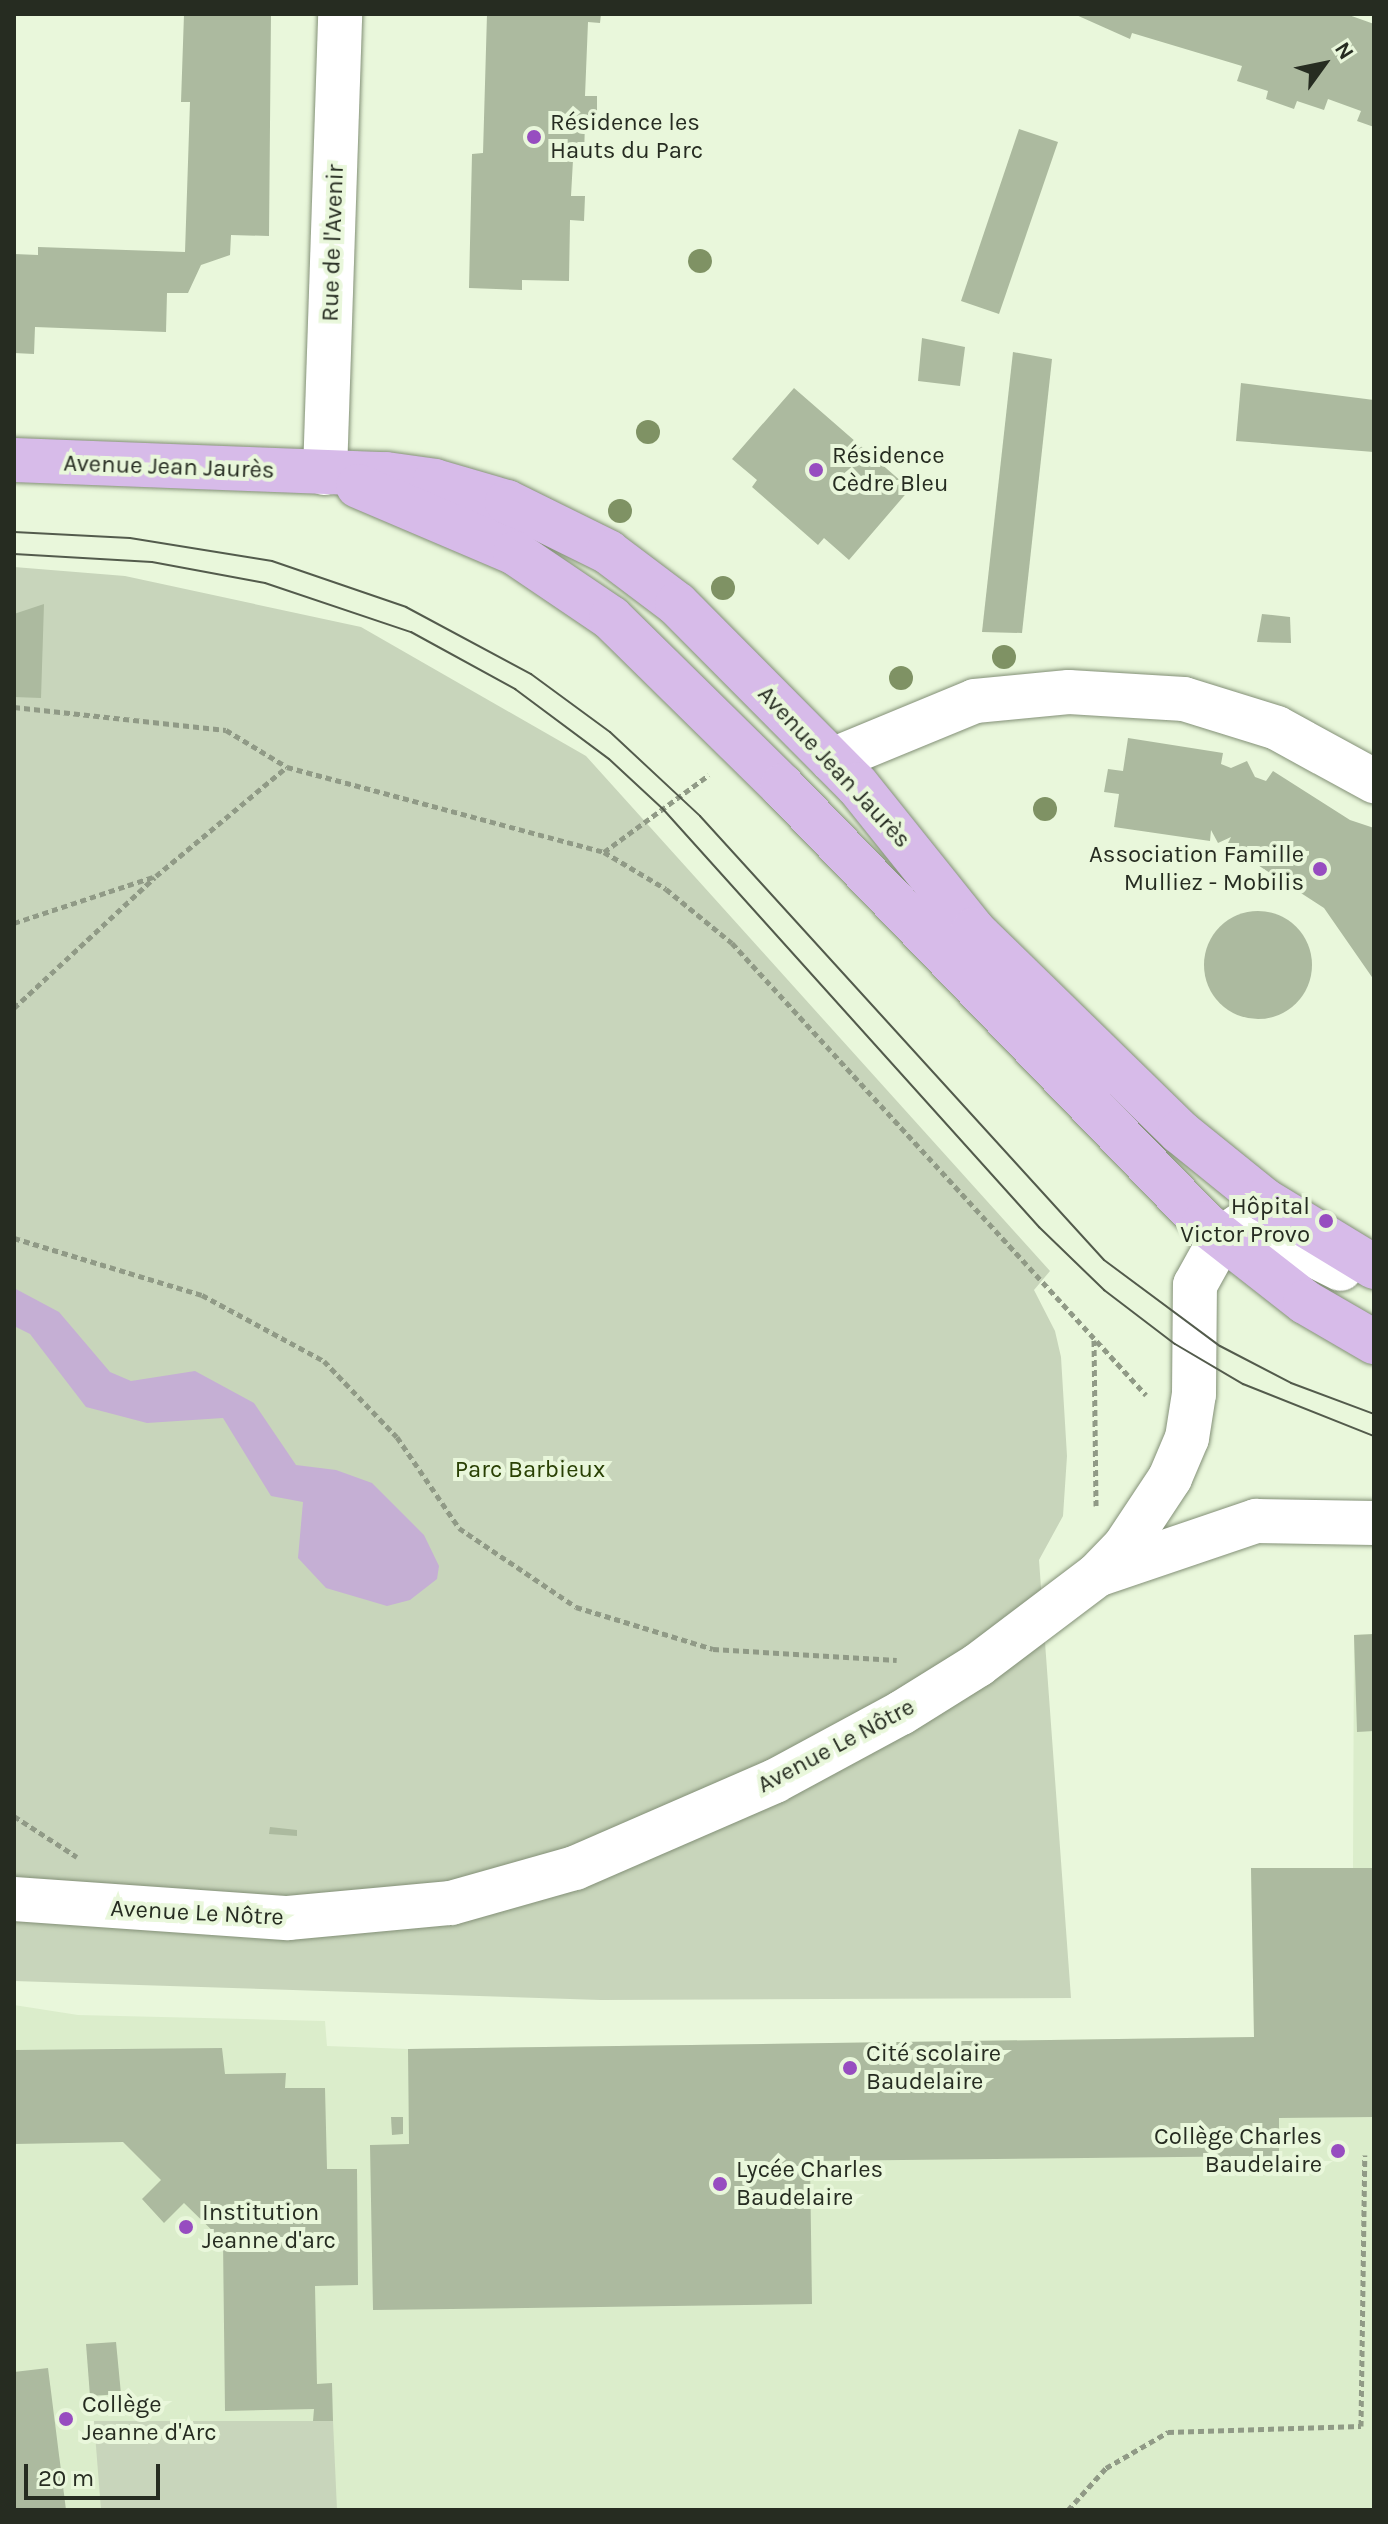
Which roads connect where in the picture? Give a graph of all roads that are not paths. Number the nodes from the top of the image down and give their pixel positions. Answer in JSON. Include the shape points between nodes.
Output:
{"nodes":[{"id":1,"x":340,"y":14,"type":"edge"},
{"id":2,"x":14,"y":460,"type":"edge"},
{"id":3,"x":325,"y":473,"type":"junction"},
{"id":4,"x":832,"y":760,"type":"junction"},
{"id":5,"x":1374,"y":781,"type":"edge"},
{"id":6,"x":1221,"y":1238,"type":"junction"},
{"id":7,"x":1374,"y":1267,"type":"edge"},
{"id":8,"x":1374,"y":1280,"type":"edge"},
{"id":9,"x":1374,"y":1342,"type":"edge"},
{"id":10,"x":1374,"y":1523,"type":"edge"},
{"id":11,"x":1097,"y":1575,"type":"junction"},
{"id":12,"x":14,"y":1899,"type":"edge"}],
"edges":[{"from":1,"to":3,"type":"street","name":"Rue de l'Avenir"},
{"from":2,"to":3,"type":"main road","name":"Avenue Jean Jaurès"},
{"from":3,"to":4,"type":"main road","name":"Avenue Jean Jaurès","via":[[386,474],[473,490],[541,516],[608,552],[677,604]]},
{"from":3,"to":6,"type":"main road","name":"Avenue Jean Jaurès","via":[[515,553],[611,618]]},
{"from":4,"to":5,"type":"street","via":[[975,701],[1069,692],[1184,699],[1277,728]]},
{"from":4,"to":7,"type":"main road","name":"Avenue Jean Jaurès","via":[[896,828],[973,930],[1180,1132],[1264,1200]]},
{"from":6,"to":8,"type":"street","via":[[1241,1225],[1253,1225]]},
{"from":6,"to":9,"type":"main road","name":"Avenue Jean Jaurès","via":[[1305,1302]]},
{"from":6,"to":11,"type":"street","name":"Avenue Le Nôtre","via":[[1195,1285],[1194,1394],[1187,1438],[1170,1478],[1125,1546]]},
{"from":10,"to":11,"type":"street","via":[[1256,1521]]},
{"from":11,"to":12,"type":"street","name":"Avenue Le Nôtre","via":[[978,1665],[901,1713],[775,1781],[575,1868],[451,1903],[335,1916],[163,1912]]}]}
